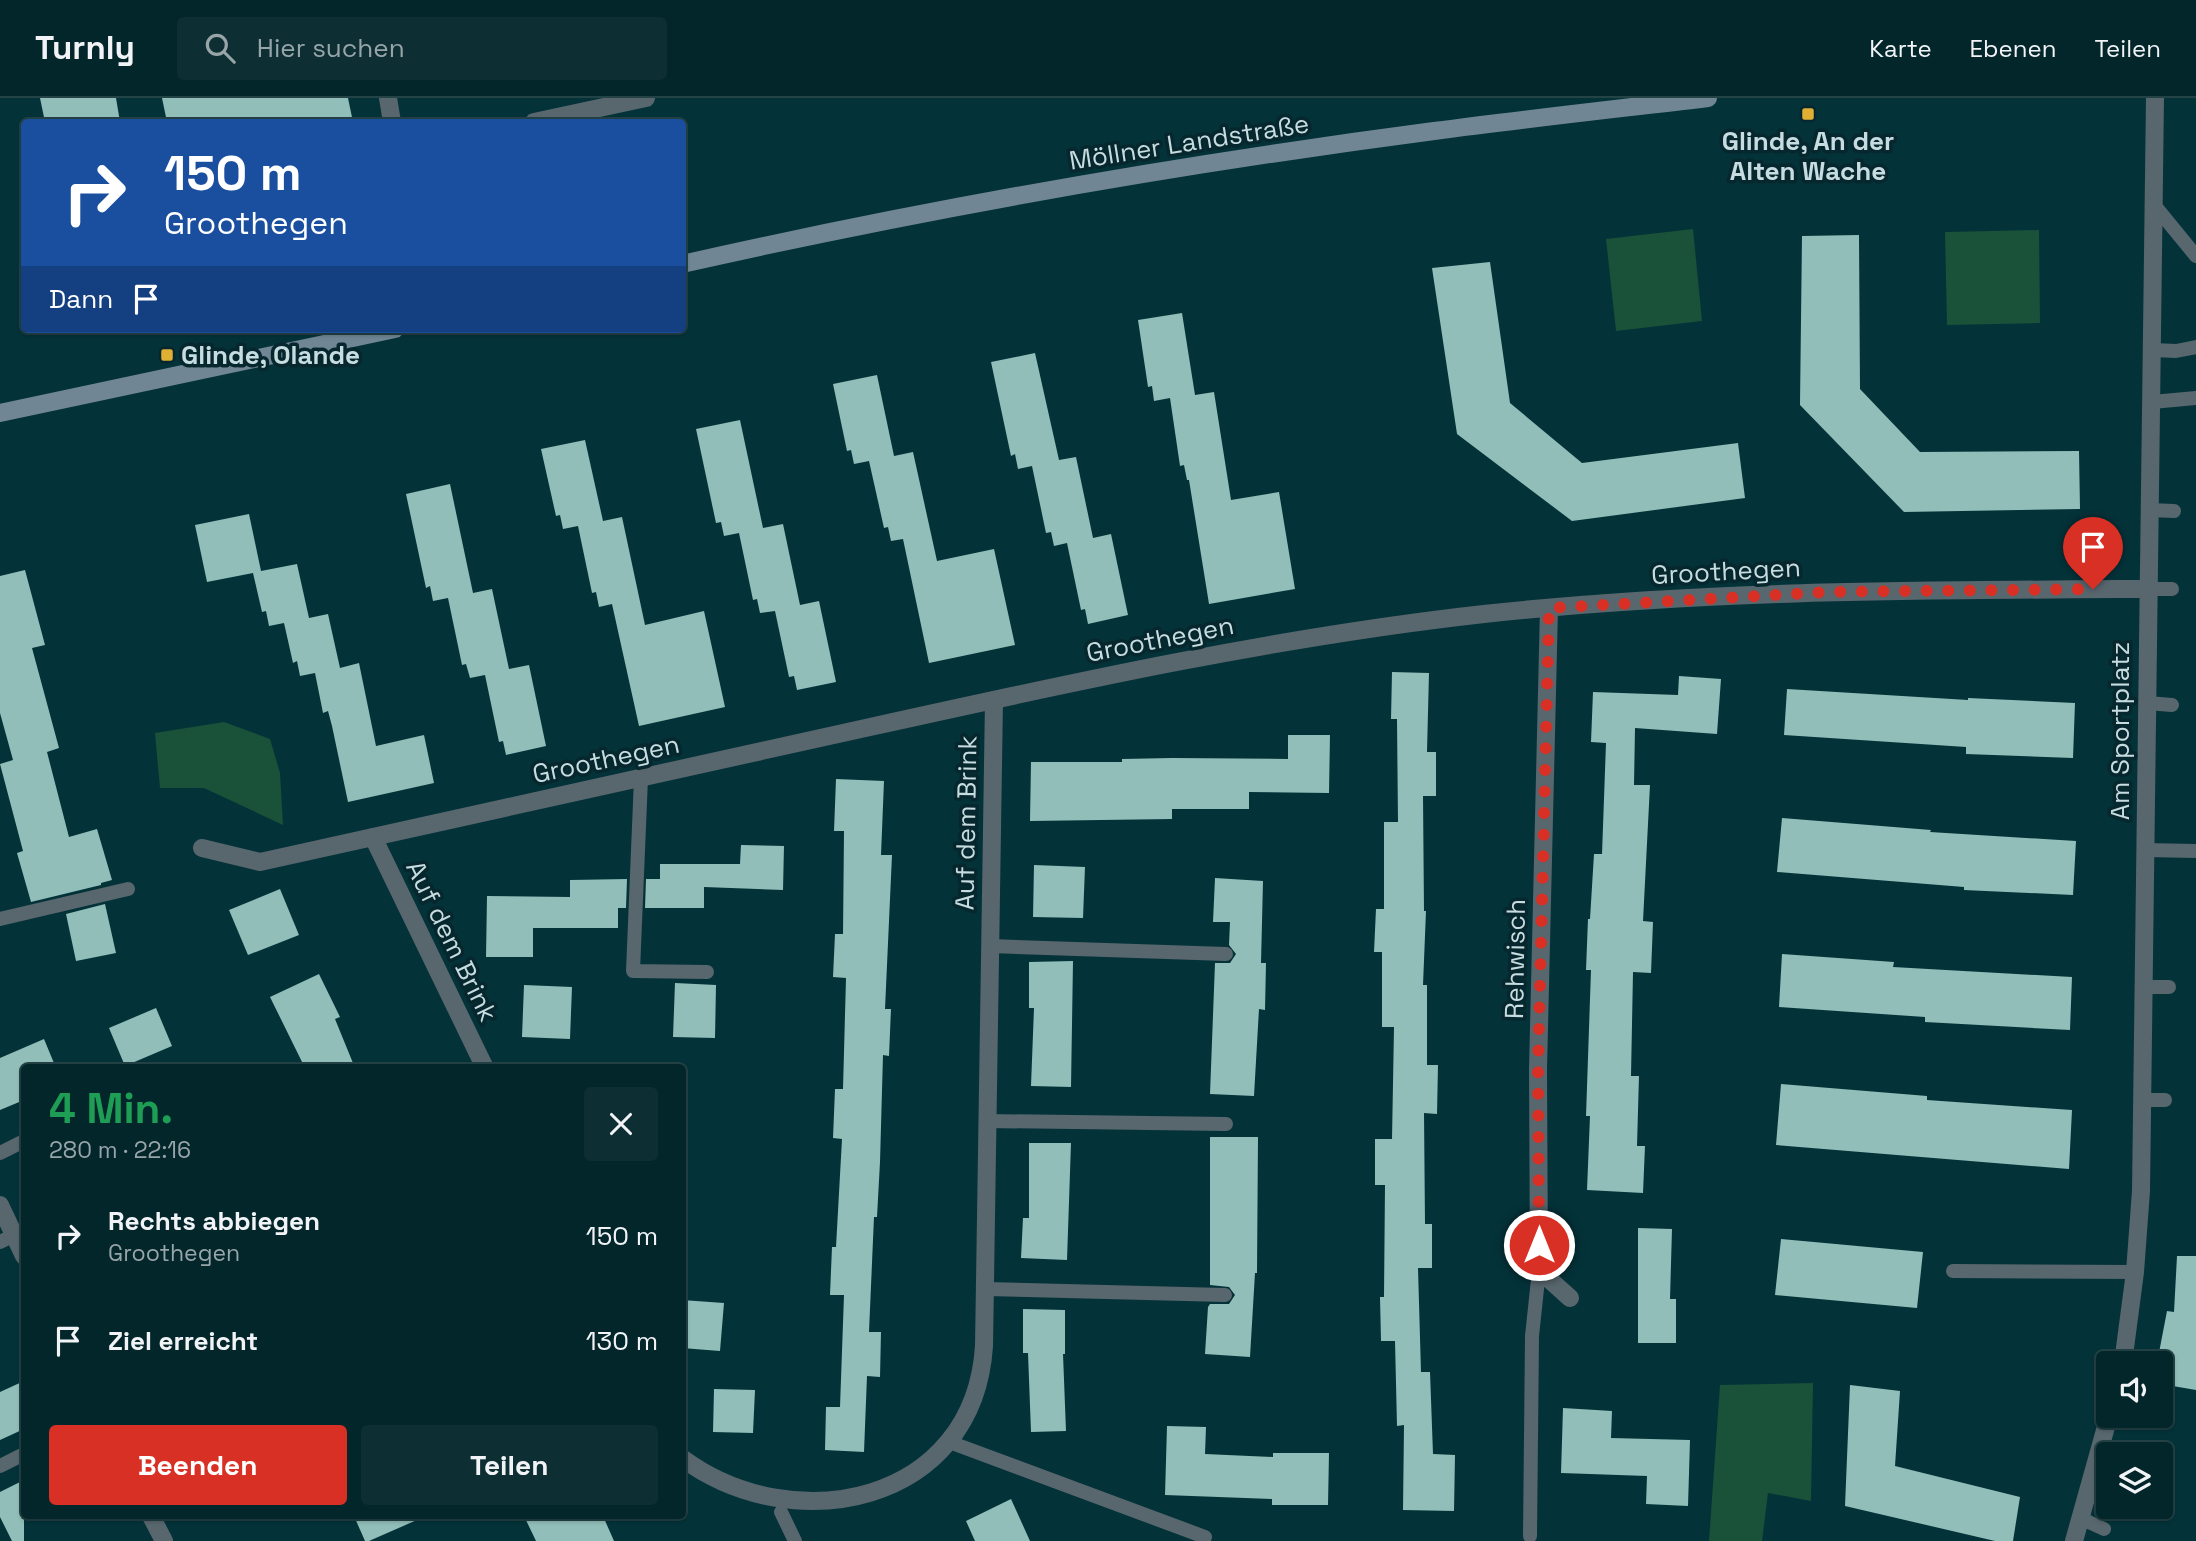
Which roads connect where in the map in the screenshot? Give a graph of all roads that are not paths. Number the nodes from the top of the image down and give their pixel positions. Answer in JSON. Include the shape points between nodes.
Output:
{"nodes":[{"id":1,"x":388,"y":98,"type":"edge"},
{"id":2,"x":646,"y":98,"type":"edge"},
{"id":3,"x":1708,"y":98,"type":"edge"},
{"id":4,"x":2155,"y":98,"type":"edge"},
{"id":5,"x":392,"y":119,"type":"edge"},
{"id":6,"x":548,"y":119,"type":"edge"},
{"id":7,"x":2155,"y":206,"type":"junction"},
{"id":8,"x":2196,"y":256,"type":"edge"},
{"id":9,"x":686,"y":263,"type":"edge"},
{"id":10,"x":376,"y":333,"type":"edge"},
{"id":11,"x":2196,"y":347,"type":"edge"},
{"id":12,"x":2153,"y":350,"type":"junction"},
{"id":13,"x":2196,"y":398,"type":"edge"},
{"id":14,"x":2152,"y":402,"type":"junction"},
{"id":15,"x":0,"y":413,"type":"edge"},
{"id":16,"x":2149,"y":510,"type":"junction"},
{"id":17,"x":2174,"y":511,"type":"dead end"},
{"id":18,"x":2147,"y":589,"type":"junction"},
{"id":19,"x":2172,"y":589,"type":"dead end"},
{"id":20,"x":1549,"y":608,"type":"junction"},
{"id":21,"x":994,"y":700,"type":"junction"},
{"id":22,"x":2147,"y":703,"type":"junction"},
{"id":23,"x":2172,"y":705,"type":"dead end"},
{"id":24,"x":641,"y":778,"type":"junction"},
{"id":25,"x":373,"y":837,"type":"junction"},
{"id":26,"x":202,"y":848,"type":"dead end"},
{"id":27,"x":2146,"y":850,"type":"junction"},
{"id":28,"x":2196,"y":850,"type":"edge"},
{"id":29,"x":128,"y":889,"type":"dead end"},
{"id":30,"x":0,"y":919,"type":"edge"},
{"id":31,"x":990,"y":946,"type":"junction"},
{"id":32,"x":1226,"y":954,"type":"dead end"},
{"id":33,"x":707,"y":972,"type":"dead end"},
{"id":34,"x":2144,"y":987,"type":"junction"},
{"id":35,"x":2169,"y":987,"type":"dead end"},
{"id":36,"x":483,"y":1064,"type":"edge"},
{"id":37,"x":2142,"y":1100,"type":"junction"},
{"id":38,"x":2165,"y":1100,"type":"dead end"},
{"id":39,"x":987,"y":1121,"type":"junction"},
{"id":40,"x":1227,"y":1124,"type":"dead end"},
{"id":41,"x":21,"y":1143,"type":"edge"},
{"id":42,"x":0,"y":1153,"type":"edge"},
{"id":43,"x":0,"y":1205,"type":"edge"},
{"id":44,"x":7,"y":1238,"type":"edge"},
{"id":45,"x":21,"y":1253,"type":"edge"},
{"id":46,"x":1539,"y":1270,"type":"junction"},
{"id":47,"x":1953,"y":1271,"type":"dead end"},
{"id":48,"x":2134,"y":1272,"type":"junction"},
{"id":49,"x":985,"y":1289,"type":"junction"},
{"id":50,"x":1225,"y":1295,"type":"dead end"},
{"id":51,"x":1570,"y":1298,"type":"dead end"},
{"id":52,"x":2124,"y":1351,"type":"edge"},
{"id":53,"x":952,"y":1443,"type":"junction"},
{"id":54,"x":21,"y":1456,"type":"edge"},
{"id":55,"x":686,"y":1462,"type":"edge"},
{"id":56,"x":2096,"y":1464,"type":"edge"},
{"id":57,"x":0,"y":1466,"type":"edge"},
{"id":58,"x":781,"y":1512,"type":"junction"},
{"id":59,"x":2080,"y":1518,"type":"junction"},
{"id":60,"x":153,"y":1519,"type":"edge"},
{"id":61,"x":2105,"y":1529,"type":"dead end"},
{"id":62,"x":1530,"y":1535,"type":"dead end"},
{"id":63,"x":1205,"y":1537,"type":"dead end"},
{"id":64,"x":164,"y":1541,"type":"edge"},
{"id":65,"x":795,"y":1541,"type":"edge"},
{"id":66,"x":2074,"y":1541,"type":"edge"}],
"edges":[{"from":1,"to":5,"type":"street"},
{"from":2,"to":6,"type":"street"},
{"from":3,"to":9,"type":"main road","name":"Möllner Landstraße","via":[[1433,131],[1101,181]]},
{"from":4,"to":7,"type":"street","name":"Am Sportplatz"},
{"from":7,"to":8,"type":"lane"},
{"from":7,"to":12,"type":"street","name":"Am Sportplatz"},
{"from":10,"to":15,"type":"main road"},
{"from":11,"to":12,"type":"lane"},
{"from":12,"to":14,"type":"street","name":"Am Sportplatz"},
{"from":13,"to":14,"type":"lane"},
{"from":14,"to":16,"type":"street","name":"Am Sportplatz"},
{"from":16,"to":17,"type":"lane"},
{"from":16,"to":18,"type":"street","name":"Am Sportplatz"},
{"from":18,"to":19,"type":"lane"},
{"from":18,"to":20,"type":"street","name":"Groothegen","via":[[1826,592]]},
{"from":18,"to":22,"type":"street","name":"Am Sportplatz"},
{"from":20,"to":21,"type":"street","name":"Groothegen","via":[[1242,649]]},
{"from":20,"to":46,"type":"street","name":"Rehwisch","via":[[1538,1069]]},
{"from":21,"to":24,"type":"street","name":"Groothegen"},
{"from":21,"to":31,"type":"street","name":"Auf dem Brink"},
{"from":22,"to":23,"type":"lane"},
{"from":22,"to":27,"type":"street","name":"Am Sportplatz"},
{"from":24,"to":25,"type":"street","name":"Groothegen"},
{"from":24,"to":33,"type":"lane","via":[[633,971]]},
{"from":25,"to":26,"type":"street","name":"Groothegen","via":[[260,862]]},
{"from":25,"to":36,"type":"street","name":"Auf dem Brink"},
{"from":27,"to":28,"type":"lane"},
{"from":27,"to":34,"type":"street","name":"Am Sportplatz"},
{"from":29,"to":30,"type":"lane"},
{"from":31,"to":32,"type":"lane","name":"Auf dem Brink"},
{"from":31,"to":39,"type":"street","name":"Auf dem Brink"},
{"from":34,"to":35,"type":"lane"},
{"from":34,"to":37,"type":"street","name":"Am Sportplatz"},
{"from":37,"to":38,"type":"lane"},
{"from":37,"to":48,"type":"street","name":"Am Sportplatz"},
{"from":39,"to":40,"type":"lane"},
{"from":39,"to":49,"type":"street","name":"Auf dem Brink"},
{"from":41,"to":42,"type":"lane"},
{"from":43,"to":44,"type":"street"},
{"from":44,"to":45,"type":"street"},
{"from":46,"to":51,"type":"street"},
{"from":46,"to":62,"type":"lane","via":[[1532,1336]]},
{"from":47,"to":48,"type":"lane"},
{"from":48,"to":52,"type":"street","name":"Am Sportplatz"},
{"from":49,"to":50,"type":"lane"},
{"from":49,"to":53,"type":"street","name":"Auf dem Brink","via":[[981,1376],[972,1406]]},
{"from":53,"to":58,"type":"street","name":"Auf dem Brink","via":[[918,1479],[878,1502],[833,1514]]},
{"from":53,"to":63,"type":"lane"},
{"from":54,"to":57,"type":"lane"},
{"from":55,"to":58,"type":"street","name":"Auf dem Brink","via":[[726,1493]]},
{"from":56,"to":59,"type":"street"},
{"from":58,"to":65,"type":"lane"},
{"from":59,"to":61,"type":"lane"},
{"from":59,"to":66,"type":"street"},
{"from":60,"to":64,"type":"street"}]}
